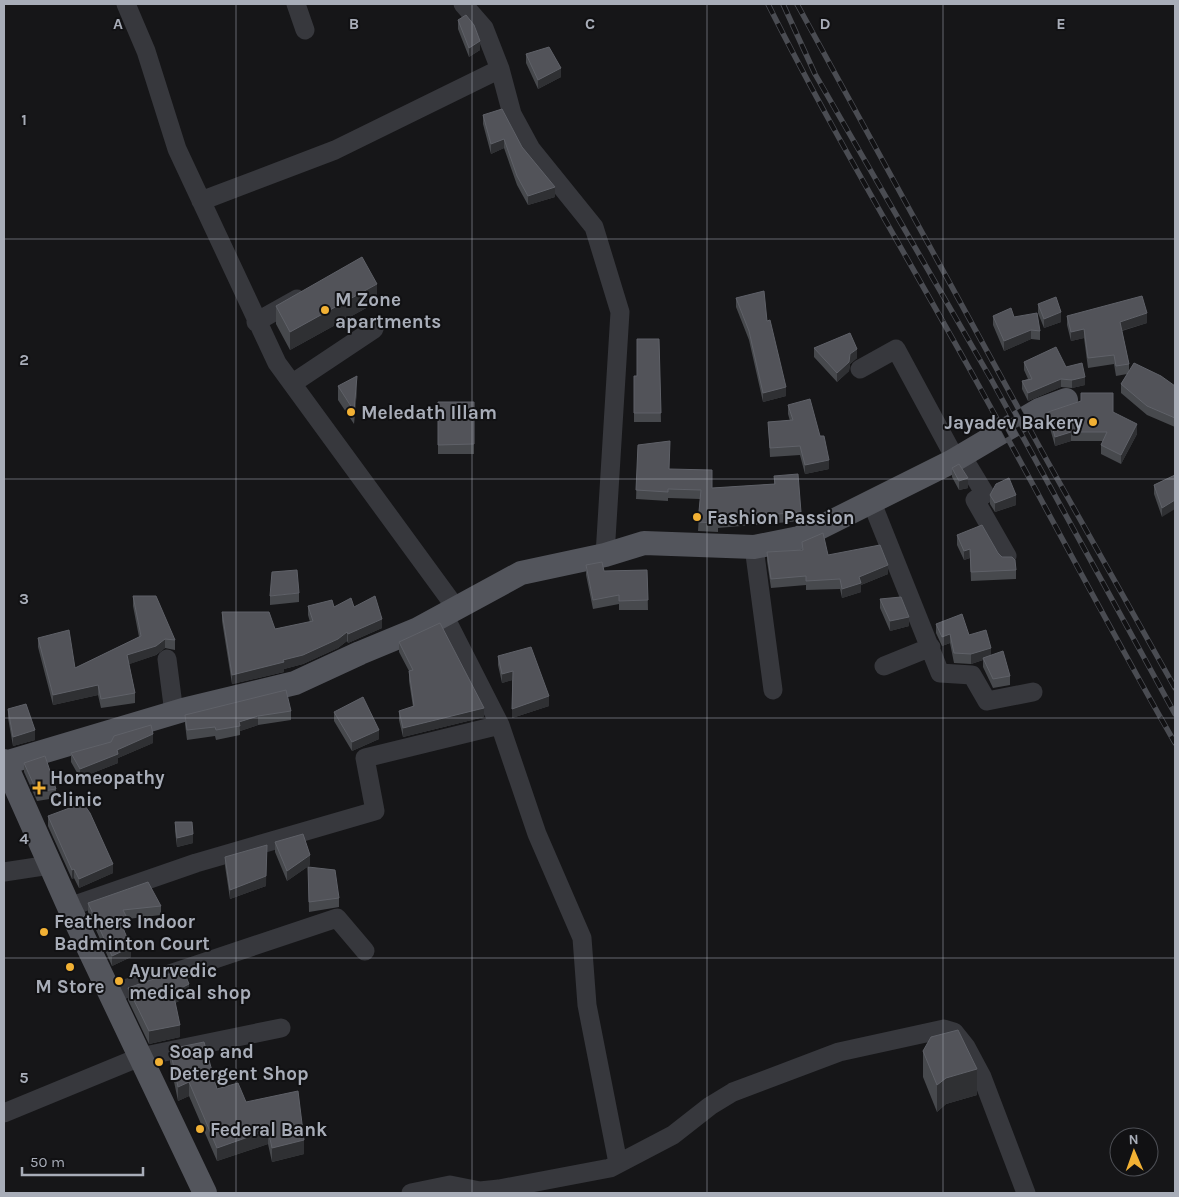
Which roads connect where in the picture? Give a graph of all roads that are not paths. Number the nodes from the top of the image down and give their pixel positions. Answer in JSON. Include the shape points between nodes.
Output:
{"nodes":[{"id":1,"x":126,"y":4,"type":"edge"},
{"id":2,"x":296,"y":4,"type":"edge"},
{"id":3,"x":463,"y":4,"type":"edge"},
{"id":4,"x":305,"y":30,"type":"dead end"},
{"id":5,"x":500,"y":69,"type":"junction"},
{"id":6,"x":201,"y":201,"type":"junction"},
{"id":7,"x":313,"y":290,"type":"edge"},
{"id":8,"x":256,"y":322,"type":"junction"},
{"id":9,"x":374,"y":328,"type":"dead end"},
{"id":10,"x":860,"y":369,"type":"dead end"},
{"id":11,"x":293,"y":383,"type":"junction"},
{"id":12,"x":1066,"y":400,"type":"dead end"},
{"id":13,"x":959,"y":458,"type":"junction"},
{"id":14,"x":872,"y":503,"type":"junction"},
{"id":15,"x":754,"y":547,"type":"junction"},
{"id":16,"x":605,"y":555,"type":"junction"},
{"id":17,"x":1007,"y":556,"type":"edge"},
{"id":18,"x":450,"y":611,"type":"junction"},
{"id":19,"x":931,"y":647,"type":"junction"},
{"id":20,"x":167,"y":659,"type":"dead end"},
{"id":21,"x":884,"y":666,"type":"dead end"},
{"id":22,"x":773,"y":690,"type":"dead end"},
{"id":23,"x":1033,"y":692,"type":"dead end"},
{"id":24,"x":174,"y":713,"type":"junction"},
{"id":25,"x":500,"y":725,"type":"junction"},
{"id":26,"x":4,"y":762,"type":"edge"},
{"id":27,"x":50,"y":865,"type":"junction"},
{"id":28,"x":4,"y":872,"type":"edge"},
{"id":29,"x":69,"y":906,"type":"junction"},
{"id":30,"x":366,"y":952,"type":"dead end"},
{"id":31,"x":110,"y":994,"type":"junction"},
{"id":32,"x":281,"y":1028,"type":"dead end"},
{"id":33,"x":140,"y":1058,"type":"junction"},
{"id":34,"x":4,"y":1113,"type":"edge"},
{"id":35,"x":618,"y":1164,"type":"junction"},
{"id":36,"x":205,"y":1193,"type":"edge"},
{"id":37,"x":411,"y":1193,"type":"edge"},
{"id":38,"x":1026,"y":1193,"type":"edge"}],
"edges":[{"from":1,"to":6,"type":"street","via":[[146,51],[171,135]]},
{"from":2,"to":4,"type":"street"},
{"from":3,"to":5,"type":"street","via":[[484,28]]},
{"from":5,"to":6,"type":"street","via":[[335,150]]},
{"from":5,"to":16,"type":"street","via":[[512,114],[531,149],[594,227],[620,312]]},
{"from":6,"to":8,"type":"street","via":[[244,289]]},
{"from":7,"to":8,"type":"street"},
{"from":8,"to":11,"type":"street","via":[[277,363]]},
{"from":9,"to":11,"type":"street"},
{"from":10,"to":13,"type":"street","via":[[896,349]]},
{"from":11,"to":18,"type":"street"},
{"from":12,"to":13,"type":"main road","via":[[1039,410]]},
{"from":13,"to":14,"type":"main road"},
{"from":13,"to":17,"type":"street","via":[[985,494],[975,500]]},
{"from":14,"to":15,"type":"main road","via":[[799,538]]},
{"from":14,"to":19,"type":"street"},
{"from":15,"to":16,"type":"main road","via":[[644,543]]},
{"from":15,"to":22,"type":"street"},
{"from":16,"to":18,"type":"main road","via":[[521,573]]},
{"from":18,"to":24,"type":"main road","via":[[418,629],[295,684]]},
{"from":18,"to":25,"type":"street"},
{"from":19,"to":21,"type":"street"},
{"from":19,"to":23,"type":"street","via":[[940,673],[972,675],[987,701]]},
{"from":20,"to":24,"type":"street"},
{"from":24,"to":26,"type":"main road"},
{"from":25,"to":29,"type":"street","via":[[365,758],[374,812],[196,863]]},
{"from":25,"to":35,"type":"street","via":[[537,834],[582,938],[587,1005]]},
{"from":26,"to":27,"type":"main road"},
{"from":27,"to":28,"type":"street"},
{"from":27,"to":29,"type":"main road"},
{"from":29,"to":31,"type":"main road"},
{"from":30,"to":31,"type":"street","via":[[337,918]]},
{"from":31,"to":33,"type":"main road"},
{"from":32,"to":33,"type":"street"},
{"from":33,"to":34,"type":"street"},
{"from":33,"to":36,"type":"main road"},
{"from":35,"to":37,"type":"street","via":[[524,1186],[480,1191],[450,1185]]},
{"from":35,"to":38,"type":"street","via":[[673,1135],[733,1092],[839,1052],[944,1029],[954,1032],[966,1047],[982,1077]]}]}
